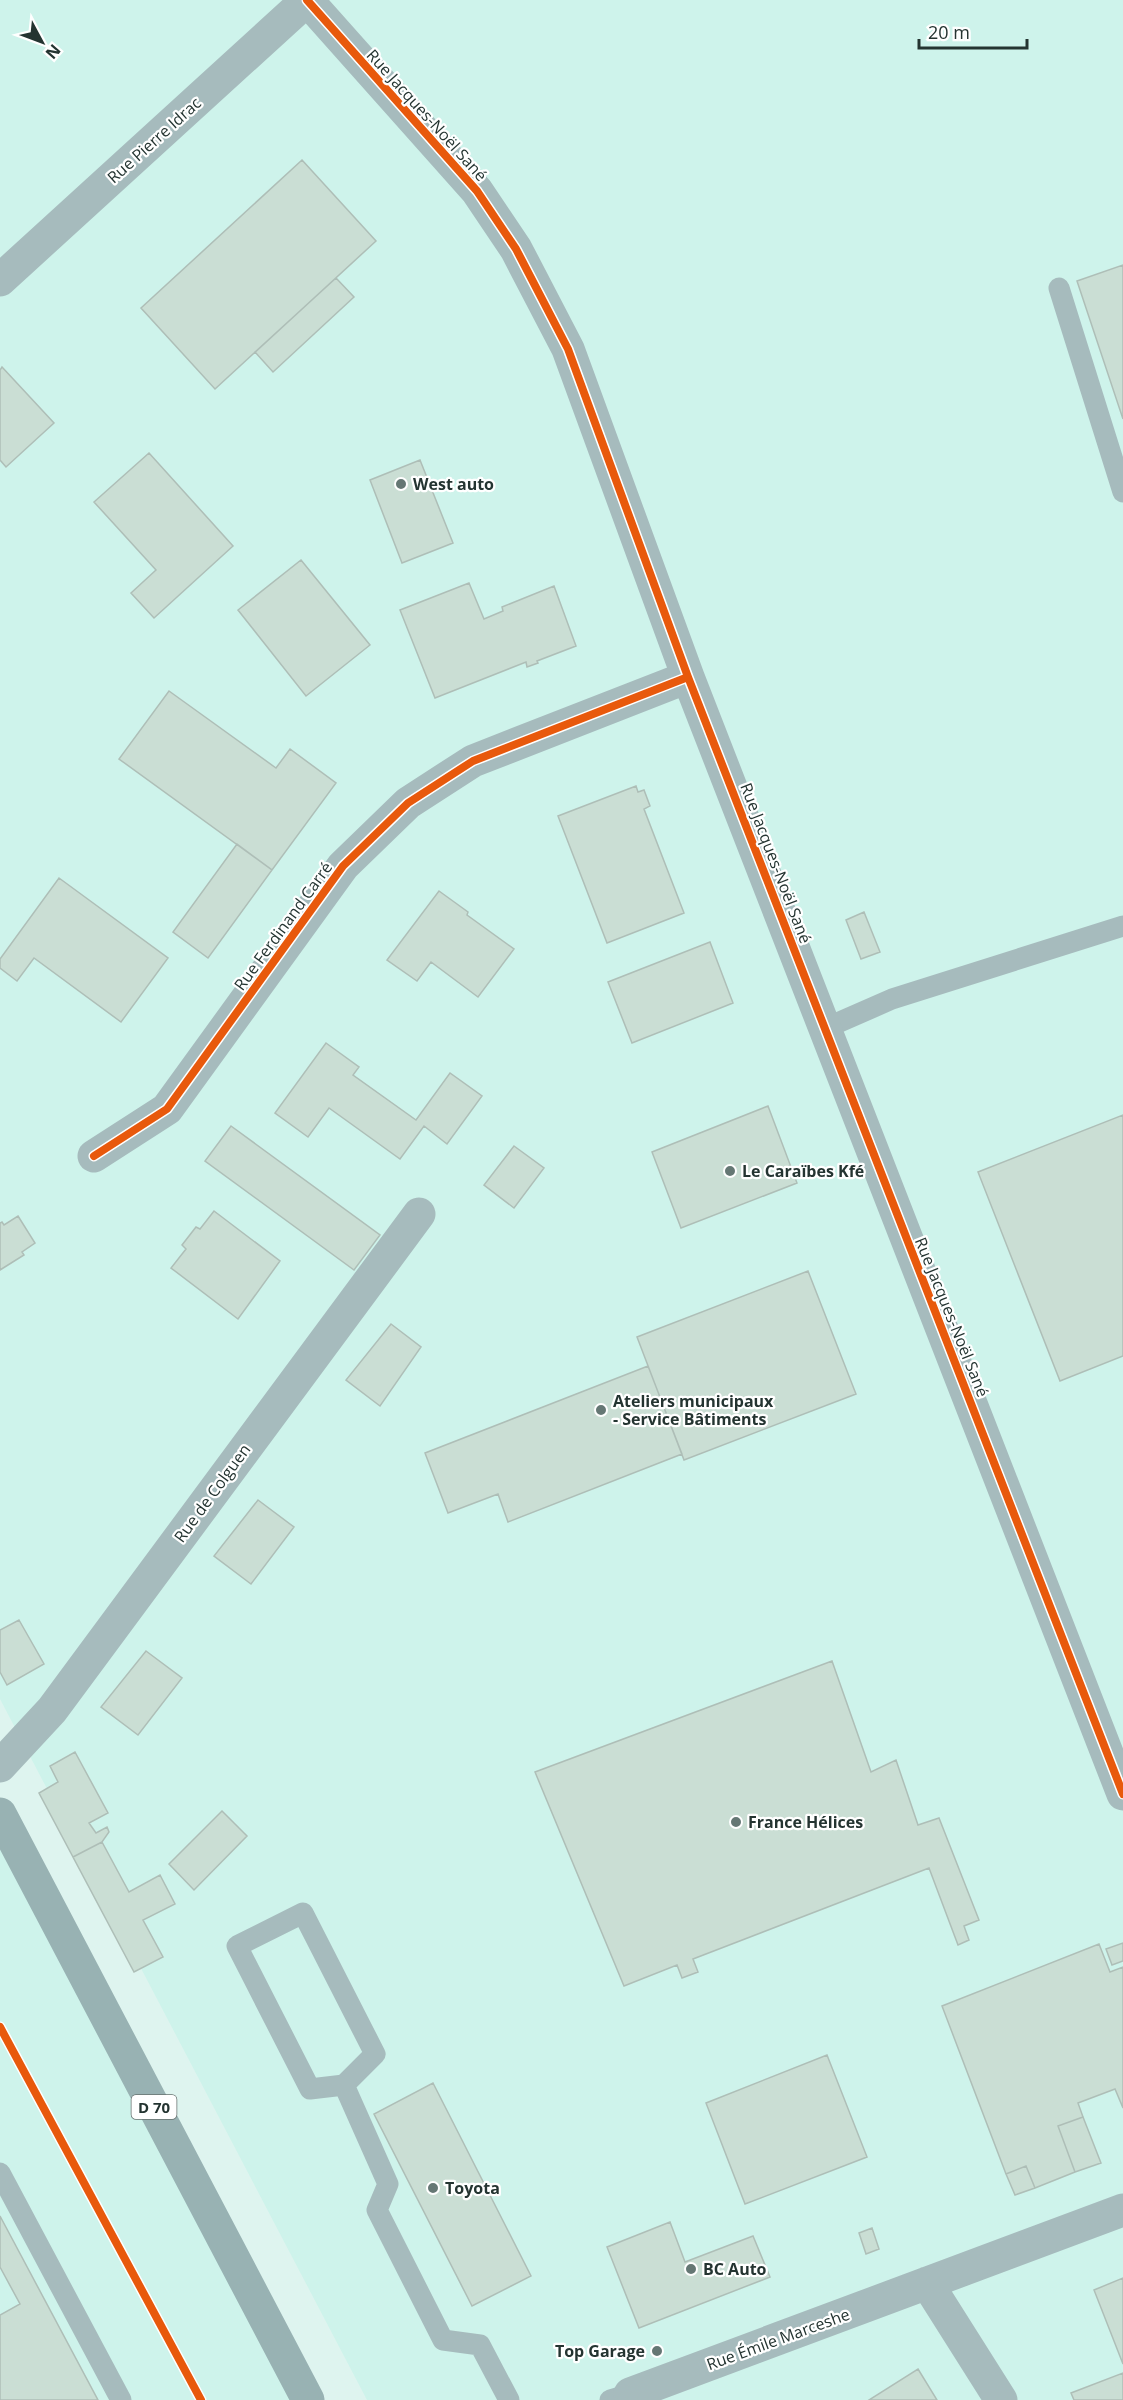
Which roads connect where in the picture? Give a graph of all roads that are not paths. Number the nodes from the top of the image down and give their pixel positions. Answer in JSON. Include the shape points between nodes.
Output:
{"nodes":[{"id":1,"x":307,"y":0,"type":"edge"},
{"id":2,"x":0,"y":280,"type":"edge"},
{"id":3,"x":1059,"y":288,"type":"dead end"},
{"id":4,"x":1123,"y":492,"type":"edge"},
{"id":5,"x":688,"y":677,"type":"junction"},
{"id":6,"x":1123,"y":927,"type":"edge"},
{"id":7,"x":826,"y":1028,"type":"junction"},
{"id":8,"x":94,"y":1156,"type":"dead end"},
{"id":9,"x":418,"y":1214,"type":"dead end"},
{"id":10,"x":0,"y":1766,"type":"edge"},
{"id":11,"x":1123,"y":1794,"type":"edge"},
{"id":12,"x":0,"y":1815,"type":"edge"},
{"id":13,"x":344,"y":2085,"type":"junction"},
{"id":14,"x":0,"y":2173,"type":"edge"},
{"id":15,"x":1123,"y":2210,"type":"edge"},
{"id":16,"x":927,"y":2283,"type":"junction"},
{"id":17,"x":625,"y":2398,"type":"edge"},
{"id":18,"x":121,"y":2400,"type":"edge"},
{"id":19,"x":308,"y":2400,"type":"edge"},
{"id":20,"x":509,"y":2400,"type":"edge"},
{"id":21,"x":1000,"y":2400,"type":"edge"}],
"edges":[{"from":1,"to":2,"type":"street","name":"Rue Pierre Idrac"},
{"from":1,"to":5,"type":"street","name":"Rue Jacques-Noël Sané","via":[[477,192],[516,249],[568,349]]},
{"from":3,"to":4,"type":"lane"},
{"from":5,"to":7,"type":"street","name":"Rue Jacques-Noël Sané"},
{"from":5,"to":8,"type":"street","name":"Rue Ferdinand Carré","via":[[473,761],[408,803],[342,866],[167,1109]]},
{"from":6,"to":7,"type":"lane","via":[[892,999]]},
{"from":7,"to":11,"type":"street","name":"Rue Jacques-Noël Sané"},
{"from":9,"to":10,"type":"street","name":"Rue de Colguen","via":[[52,1710]]},
{"from":12,"to":19,"type":"main road","number":"D 70"},
{"from":13,"to":13,"type":"lane","via":[[375,2054],[303,1913],[237,1946],[310,2089]]},
{"from":13,"to":20,"type":"lane","via":[[388,2184],[377,2210],[443,2340],[480,2345]]},
{"from":14,"to":18,"type":"lane"},
{"from":15,"to":16,"type":"street","name":"Rue Émile Marceshe"},
{"from":16,"to":17,"type":"street","name":"Rue Émile Marceshe"},
{"from":16,"to":21,"type":"street"}]}
